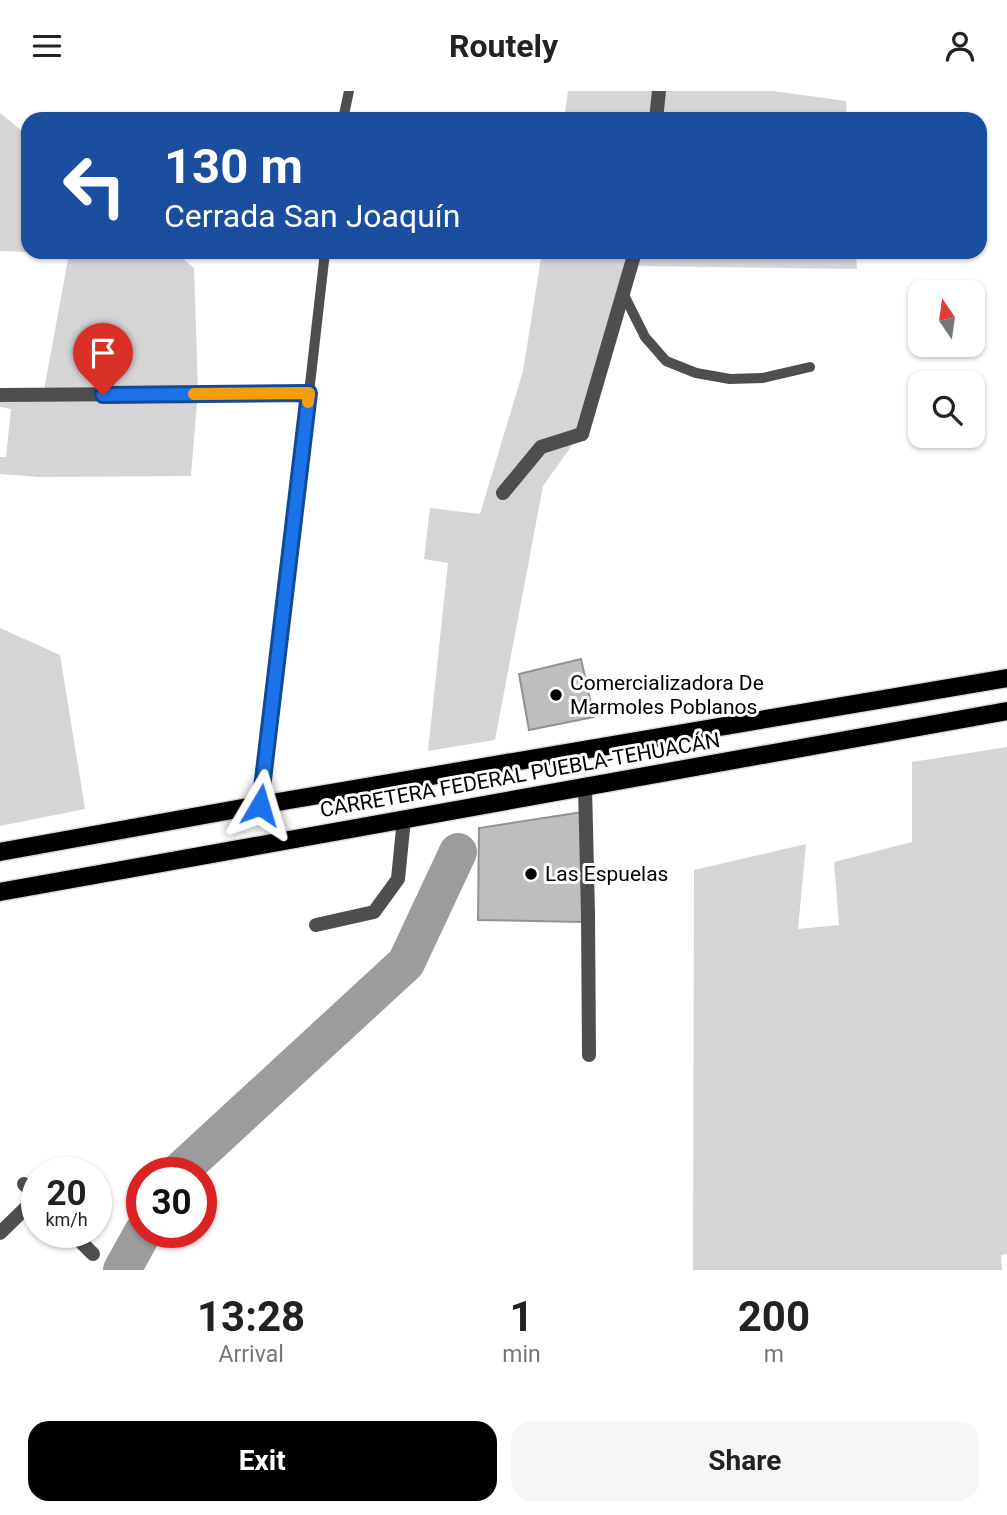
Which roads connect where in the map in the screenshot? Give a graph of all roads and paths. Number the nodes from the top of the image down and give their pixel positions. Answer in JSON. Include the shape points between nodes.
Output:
{"nodes":[{"id":1,"x":349,"y":91,"type":"edge"},
{"id":2,"x":659,"y":91,"type":"edge"},
{"id":3,"x":344,"y":112,"type":"edge"},
{"id":4,"x":657,"y":112,"type":"edge"},
{"id":5,"x":324,"y":259,"type":"edge"},
{"id":6,"x":633,"y":259,"type":"edge"},
{"id":7,"x":623,"y":293,"type":"junction"},
{"id":8,"x":810,"y":367,"type":"dead end"},
{"id":9,"x":309,"y":393,"type":"junction"},
{"id":10,"x":0,"y":395,"type":"edge"},
{"id":11,"x":503,"y":493,"type":"dead end"},
{"id":12,"x":1007,"y":678,"type":"edge"},
{"id":13,"x":1007,"y":711,"type":"edge"},
{"id":14,"x":585,"y":786,"type":"junction"},
{"id":15,"x":260,"y":805,"type":"junction"},
{"id":16,"x":404,"y":819,"type":"junction"},
{"id":17,"x":0,"y":852,"type":"edge"},
{"id":18,"x":0,"y":892,"type":"edge"},
{"id":19,"x":317,"y":925,"type":"dead end"},
{"id":20,"x":589,"y":1055,"type":"dead end"},
{"id":21,"x":21,"y":1213,"type":"edge"},
{"id":22,"x":0,"y":1233,"type":"edge"},
{"id":23,"x":87,"y":1248,"type":"edge"},
{"id":24,"x":93,"y":1254,"type":"dead end"}],
"edges":[{"from":1,"to":3,"type":"lane"},
{"from":2,"to":4,"type":"street"},
{"from":5,"to":9,"type":"lane"},
{"from":6,"to":7,"type":"street"},
{"from":7,"to":8,"type":"lane","via":[[645,337],[666,361],[695,373],[763,378]]},
{"from":7,"to":11,"type":"street","via":[[582,434],[541,447]]},
{"from":9,"to":10,"type":"street"},
{"from":9,"to":15,"type":"street"},
{"from":12,"to":15,"type":"main road","name":"CARRETERA FEDERAL PUEBLA-TEHUACÁN"},
{"from":13,"to":14,"type":"main road","name":"CARRETERA FEDERAL PUEBLA-TEHUACÁN"},
{"from":14,"to":16,"type":"main road","name":"CARRETERA FEDERAL PUEBLA-TEHUACÁN"},
{"from":14,"to":20,"type":"street"},
{"from":15,"to":17,"type":"main road","name":"CARRETERA FEDERAL PUEBLA-TEHUACÁN"},
{"from":16,"to":18,"type":"main road","name":"CARRETERA FEDERAL PUEBLA-TEHUACÁN"},
{"from":16,"to":19,"type":"street","via":[[398,879],[374,912]]},
{"from":21,"to":22,"type":"street"},
{"from":23,"to":24,"type":"street"}]}
